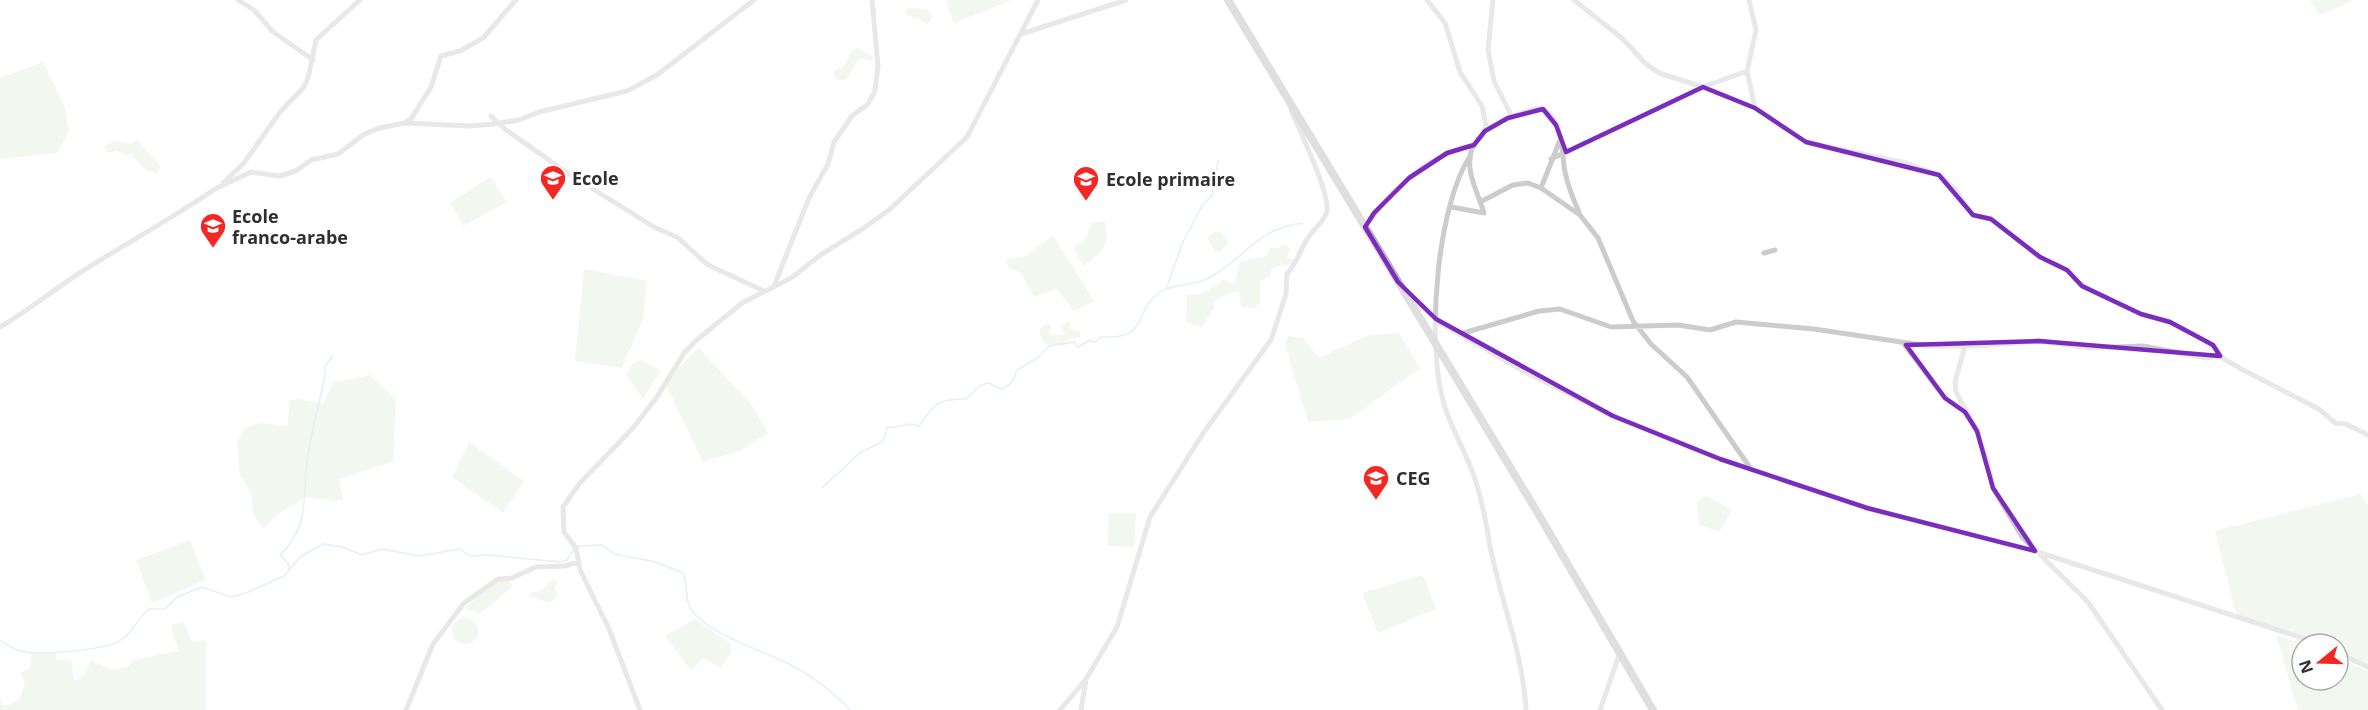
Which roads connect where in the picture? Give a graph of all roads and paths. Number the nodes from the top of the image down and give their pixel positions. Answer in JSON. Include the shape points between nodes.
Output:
{"nodes":[{"id":1,"x":238,"y":0,"type":"edge"},
{"id":2,"x":360,"y":0,"type":"edge"},
{"id":3,"x":516,"y":0,"type":"edge"},
{"id":4,"x":754,"y":0,"type":"edge"},
{"id":5,"x":872,"y":0,"type":"edge"},
{"id":6,"x":1038,"y":0,"type":"edge"},
{"id":7,"x":1126,"y":0,"type":"edge"},
{"id":8,"x":1228,"y":0,"type":"edge"},
{"id":9,"x":1428,"y":0,"type":"edge"},
{"id":10,"x":1493,"y":0,"type":"edge"},
{"id":11,"x":1574,"y":0,"type":"edge"},
{"id":12,"x":1749,"y":0,"type":"edge"},
{"id":13,"x":1020,"y":35,"type":"junction"},
{"id":14,"x":313,"y":60,"type":"junction"},
{"id":15,"x":1747,"y":71,"type":"junction"},
{"id":16,"x":1703,"y":87,"type":"junction"},
{"id":17,"x":1287,"y":100,"type":"junction"},
{"id":18,"x":1755,"y":108,"type":"junction"},
{"id":19,"x":491,"y":116,"type":"dead end"},
{"id":20,"x":1512,"y":117,"type":"junction"},
{"id":21,"x":405,"y":123,"type":"junction"},
{"id":22,"x":498,"y":123,"type":"junction"},
{"id":23,"x":1485,"y":131,"type":"junction"},
{"id":24,"x":1562,"y":141,"type":"junction"},
{"id":25,"x":1474,"y":145,"type":"junction"},
{"id":26,"x":1575,"y":148,"type":"junction"},
{"id":27,"x":1563,"y":154,"type":"junction"},
{"id":28,"x":1470,"y":156,"type":"junction"},
{"id":29,"x":1551,"y":159,"type":"junction"},
{"id":30,"x":1541,"y":188,"type":"junction"},
{"id":31,"x":213,"y":190,"type":"junction"},
{"id":32,"x":1480,"y":202,"type":"junction"},
{"id":33,"x":1450,"y":207,"type":"junction"},
{"id":34,"x":1580,"y":214,"type":"junction"},
{"id":35,"x":1365,"y":226,"type":"junction"},
{"id":36,"x":1775,"y":250,"type":"dead end"},
{"id":37,"x":1764,"y":253,"type":"dead end"},
{"id":38,"x":1398,"y":282,"type":"junction"},
{"id":39,"x":774,"y":286,"type":"junction"},
{"id":40,"x":764,"y":291,"type":"junction"},
{"id":41,"x":1436,"y":320,"type":"junction"},
{"id":42,"x":0,"y":327,"type":"edge"},
{"id":43,"x":1637,"y":327,"type":"junction"},
{"id":44,"x":1460,"y":334,"type":"junction"},
{"id":45,"x":1903,"y":343,"type":"junction"},
{"id":46,"x":1965,"y":346,"type":"junction"},
{"id":47,"x":1436,"y":347,"type":"junction"},
{"id":48,"x":2220,"y":356,"type":"junction"},
{"id":49,"x":1965,"y":412,"type":"junction"},
{"id":50,"x":2368,"y":435,"type":"edge"},
{"id":51,"x":1752,"y":471,"type":"junction"},
{"id":52,"x":2035,"y":551,"type":"junction"},
{"id":53,"x":578,"y":562,"type":"junction"},
{"id":54,"x":2290,"y":634,"type":"edge"},
{"id":55,"x":1619,"y":655,"type":"junction"},
{"id":56,"x":2350,"y":658,"type":"edge"},
{"id":57,"x":2368,"y":667,"type":"edge"},
{"id":58,"x":1086,"y":679,"type":"junction"},
{"id":59,"x":406,"y":710,"type":"edge"},
{"id":60,"x":640,"y":710,"type":"edge"},
{"id":61,"x":1060,"y":710,"type":"edge"},
{"id":62,"x":1081,"y":710,"type":"edge"},
{"id":63,"x":1526,"y":710,"type":"edge"},
{"id":64,"x":1600,"y":710,"type":"edge"},
{"id":65,"x":1653,"y":710,"type":"edge"},
{"id":66,"x":2162,"y":710,"type":"edge"}],
"edges":[{"from":1,"to":14,"type":"street"},
{"from":2,"to":14,"type":"street","via":[[321,33],[314,45]]},
{"from":3,"to":21,"type":"street","via":[[483,38],[441,56],[430,87]]},
{"from":4,"to":22,"type":"street","via":[[643,85]]},
{"from":5,"to":39,"type":"street","via":[[878,66],[874,91],[868,104],[852,116],[834,142]]},
{"from":6,"to":13,"type":"street"},
{"from":7,"to":13,"type":"street"},
{"from":8,"to":17,"type":"main road"},
{"from":9,"to":23,"type":"street","via":[[1445,23],[1460,72],[1482,106]]},
{"from":10,"to":20,"type":"street","via":[[1488,50],[1494,81]]},
{"from":11,"to":16,"type":"street","via":[[1623,39],[1646,64],[1665,76]]},
{"from":12,"to":15,"type":"street","via":[[1756,30]]},
{"from":13,"to":39,"type":"street","via":[[992,93],[960,144],[864,228]]},
{"from":14,"to":31,"type":"street","via":[[303,88],[280,112],[236,173]]},
{"from":15,"to":16,"type":"street"},
{"from":15,"to":18,"type":"street"},
{"from":16,"to":18,"type":"street"},
{"from":16,"to":26,"type":"street"},
{"from":17,"to":35,"type":"main road"},
{"from":17,"to":58,"type":"street","via":[[1315,165],[1326,203],[1325,216],[1287,274],[1286,294],[1271,340],[1204,432],[1150,518],[1117,627]]},
{"from":18,"to":48,"type":"street","via":[[1806,142],[1906,163],[1939,175],[1955,189],[1973,215],[1991,219],[2040,257],[2067,270],[2082,286],[2157,321],[2170,322],[2213,345]]},
{"from":19,"to":22,"type":"street"},
{"from":20,"to":23,"type":"street"},
{"from":20,"to":24,"type":"street","via":[[1540,108],[1552,118]]},
{"from":21,"to":22,"type":"street"},
{"from":21,"to":31,"type":"street","via":[[363,135],[338,154],[311,160],[296,171],[280,176],[251,172]]},
{"from":22,"to":40,"type":"street","via":[[586,185],[677,237],[708,265]]},
{"from":23,"to":25,"type":"street"},
{"from":24,"to":26,"type":"street"},
{"from":24,"to":27,"type":"street"},
{"from":24,"to":29,"type":"street"},
{"from":25,"to":28,"type":"street"},
{"from":25,"to":35,"type":"street","via":[[1447,153],[1409,178]]},
{"from":26,"to":27,"type":"street"},
{"from":27,"to":29,"type":"street"},
{"from":27,"to":34,"type":"street"},
{"from":28,"to":32,"type":"street"},
{"from":28,"to":33,"type":"street"},
{"from":29,"to":30,"type":"street"},
{"from":30,"to":32,"type":"street","via":[[1518,183]]},
{"from":30,"to":34,"type":"street"},
{"from":31,"to":42,"type":"street"},
{"from":32,"to":33,"type":"street","via":[[1484,213]]},
{"from":33,"to":41,"type":"street","via":[[1440,254]]},
{"from":34,"to":43,"type":"street","via":[[1598,238],[1626,311]]},
{"from":35,"to":38,"type":"main road"},
{"from":36,"to":37,"type":"street"},
{"from":38,"to":41,"type":"street"},
{"from":38,"to":47,"type":"main road"},
{"from":39,"to":40,"type":"street"},
{"from":40,"to":53,"type":"street","via":[[742,303],[684,353],[633,428],[562,507],[564,532],[576,548]]},
{"from":41,"to":44,"type":"street"},
{"from":41,"to":47,"type":"street"},
{"from":43,"to":44,"type":"street","via":[[1601,326],[1565,310],[1556,310],[1539,311]]},
{"from":43,"to":45,"type":"street","via":[[1678,325],[1710,330],[1736,322]]},
{"from":43,"to":51,"type":"street","via":[[1693,385]]},
{"from":44,"to":51,"type":"street","via":[[1613,416]]},
{"from":45,"to":46,"type":"street"},
{"from":45,"to":49,"type":"street","via":[[1946,398]]},
{"from":46,"to":48,"type":"street","via":[[2039,341],[2090,348],[2144,346],[2206,358]]},
{"from":46,"to":49,"type":"street","via":[[1954,382]]},
{"from":47,"to":55,"type":"main road"},
{"from":47,"to":63,"type":"street","via":[[1437,373],[1446,411],[1475,478],[1523,673]]},
{"from":48,"to":50,"type":"street","via":[[2319,409],[2335,423]]},
{"from":49,"to":52,"type":"street","via":[[1977,431],[1993,488],[2022,537]]},
{"from":51,"to":52,"type":"street","via":[[1867,508]]},
{"from":52,"to":54,"type":"street"},
{"from":52,"to":66,"type":"street","via":[[2088,602]]},
{"from":53,"to":59,"type":"street","via":[[536,567],[512,578],[498,579],[464,603],[433,644]]},
{"from":53,"to":60,"type":"street"},
{"from":55,"to":64,"type":"street"},
{"from":55,"to":65,"type":"main road"},
{"from":56,"to":57,"type":"street"},
{"from":58,"to":61,"type":"street"},
{"from":58,"to":62,"type":"street"}]}
